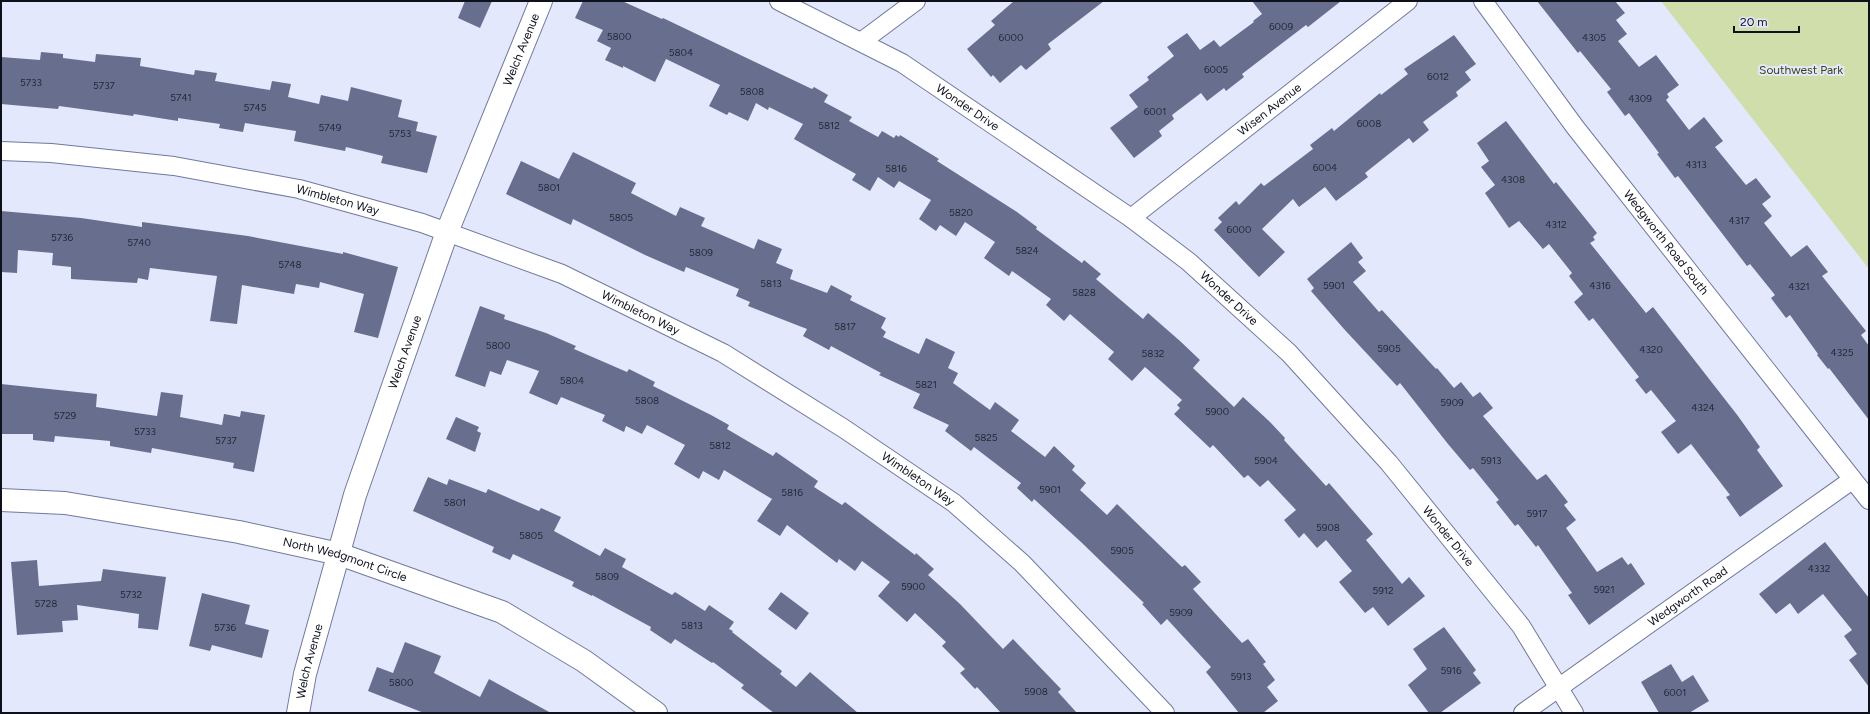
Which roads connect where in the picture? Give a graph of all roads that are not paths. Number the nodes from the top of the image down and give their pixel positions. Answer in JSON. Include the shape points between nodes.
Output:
{"nodes":[{"id":1,"x":541,"y":1,"type":"edge"},
{"id":2,"x":779,"y":1,"type":"edge"},
{"id":3,"x":916,"y":1,"type":"edge"},
{"id":4,"x":1408,"y":1,"type":"edge"},
{"id":5,"x":1483,"y":1,"type":"edge"},
{"id":6,"x":861,"y":42,"type":"junction"},
{"id":7,"x":1,"y":151,"type":"edge"},
{"id":8,"x":1131,"y":218,"type":"junction"},
{"id":9,"x":447,"y":232,"type":"junction"},
{"id":10,"x":1852,"y":480,"type":"junction"},
{"id":11,"x":1,"y":500,"type":"edge"},
{"id":12,"x":1869,"y":500,"type":"edge"},
{"id":13,"x":339,"y":554,"type":"junction"},
{"id":14,"x":1559,"y":688,"type":"junction"},
{"id":15,"x":298,"y":713,"type":"edge"},
{"id":16,"x":656,"y":713,"type":"edge"},
{"id":17,"x":1165,"y":713,"type":"edge"},
{"id":18,"x":1523,"y":713,"type":"edge"},
{"id":19,"x":1574,"y":713,"type":"edge"}],
"edges":[{"from":1,"to":9,"type":"street","name":"Welch Avenue"},
{"from":2,"to":6,"type":"street","name":"Wonder Drive"},
{"from":3,"to":6,"type":"street"},
{"from":4,"to":8,"type":"street","name":"Wisen Avenue"},
{"from":5,"to":10,"type":"street","name":"Wedgworth Road South","via":[[1575,127]]},
{"from":6,"to":8,"type":"street","name":"Wonder Drive","via":[[902,63]]},
{"from":7,"to":9,"type":"street","name":"Wimbleton Way","via":[[51,153],[174,166],[299,189]]},
{"from":8,"to":14,"type":"street","name":"Wonder Drive","via":[[1189,262],[1310,376],[1389,463],[1521,626]]},
{"from":9,"to":13,"type":"street","name":"Welch Avenue","via":[[355,495]]},
{"from":9,"to":17,"type":"street","name":"Wimbleton Way","via":[[562,274],[723,353],[856,437],[954,503],[1011,553]]},
{"from":10,"to":12,"type":"street","name":"Wedgworth Road South"},
{"from":10,"to":14,"type":"street","name":"Wedgworth Road"},
{"from":11,"to":13,"type":"street","name":"North Wedgmont Circle","via":[[65,503],[239,532]]},
{"from":13,"to":15,"type":"street","name":"Welch Avenue","via":[[305,674]]},
{"from":13,"to":16,"type":"street","name":"North Wedgmont Circle","via":[[502,612],[584,661]]},
{"from":14,"to":18,"type":"street","name":"Wedgworth Road"},
{"from":14,"to":19,"type":"street","name":"Wonder Drive"}]}
